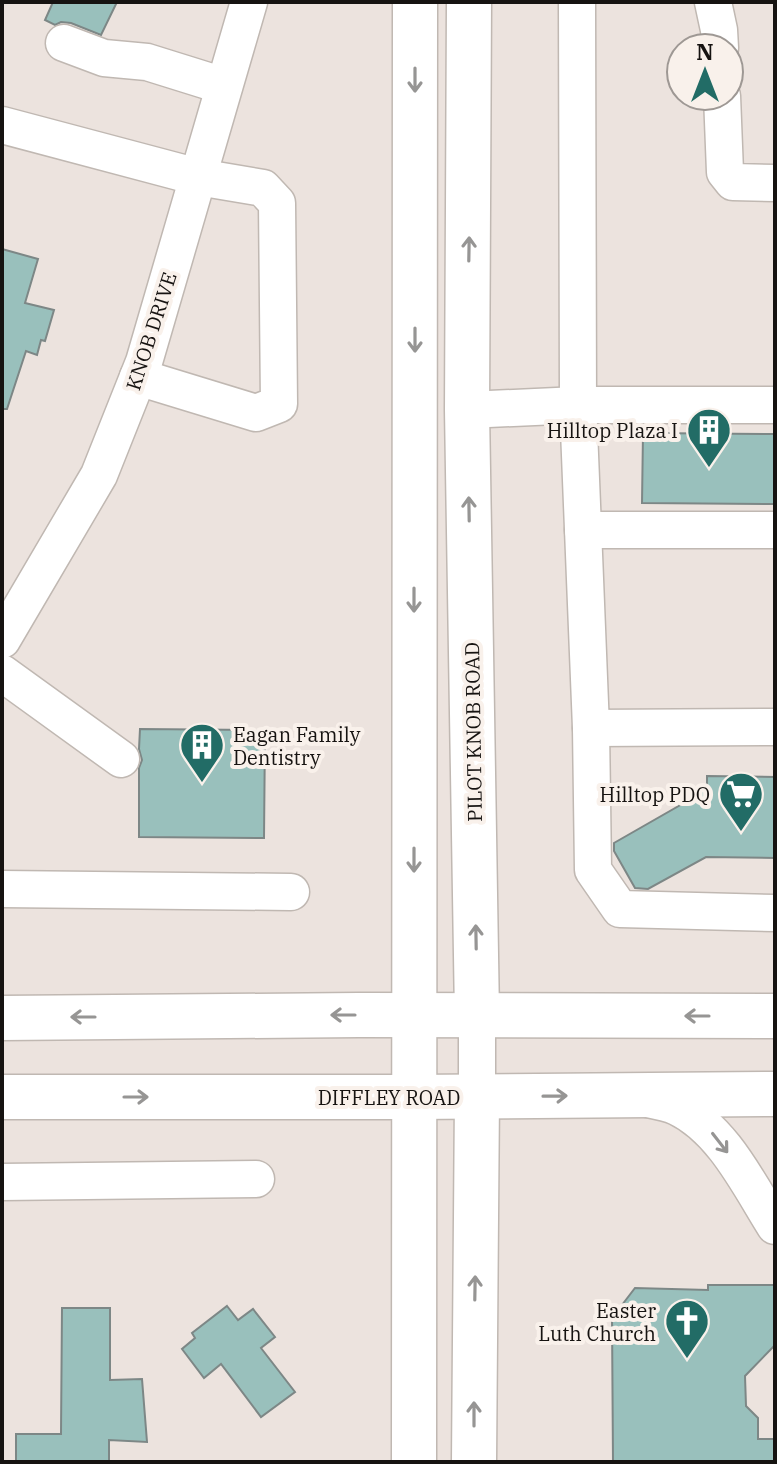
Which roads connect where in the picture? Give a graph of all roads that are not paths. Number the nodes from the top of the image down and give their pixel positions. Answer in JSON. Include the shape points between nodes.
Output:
{"nodes":[{"id":1,"x":249,"y":2,"type":"edge"},
{"id":2,"x":415,"y":2,"type":"edge"},
{"id":3,"x":469,"y":2,"type":"edge"},
{"id":4,"x":577,"y":2,"type":"edge"},
{"id":5,"x":713,"y":2,"type":"edge"},
{"id":6,"x":719,"y":32,"type":"edge"},
{"id":7,"x":64,"y":43,"type":"dead end"},
{"id":8,"x":224,"y":86,"type":"junction"},
{"id":9,"x":723,"y":112,"type":"edge"},
{"id":10,"x":2,"y":125,"type":"edge"},
{"id":11,"x":198,"y":177,"type":"junction"},
{"id":12,"x":775,"y":183,"type":"edge"},
{"id":13,"x":138,"y":377,"type":"junction"},
{"id":14,"x":578,"y":405,"type":"junction"},
{"id":15,"x":775,"y":405,"type":"edge"},
{"id":16,"x":467,"y":410,"type":"junction"},
{"id":17,"x":583,"y":530,"type":"junction"},
{"id":18,"x":775,"y":530,"type":"edge"},
{"id":19,"x":2,"y":640,"type":"edge"},
{"id":20,"x":2,"y":673,"type":"edge"},
{"id":21,"x":775,"y":727,"type":"edge"},
{"id":22,"x":591,"y":728,"type":"junction"},
{"id":23,"x":121,"y":759,"type":"dead end"},
{"id":24,"x":2,"y":889,"type":"edge"},
{"id":25,"x":291,"y":892,"type":"dead end"},
{"id":26,"x":775,"y":913,"type":"edge"},
{"id":27,"x":413,"y":1015,"type":"junction"},
{"id":28,"x":477,"y":1015,"type":"junction"},
{"id":29,"x":775,"y":1016,"type":"edge"},
{"id":30,"x":2,"y":1018,"type":"edge"},
{"id":31,"x":775,"y":1094,"type":"edge"},
{"id":32,"x":630,"y":1095,"type":"junction"},
{"id":33,"x":477,"y":1096,"type":"junction"},
{"id":34,"x":2,"y":1097,"type":"edge"},
{"id":35,"x":413,"y":1097,"type":"junction"},
{"id":36,"x":256,"y":1179,"type":"dead end"},
{"id":37,"x":2,"y":1182,"type":"edge"},
{"id":38,"x":775,"y":1226,"type":"edge"},
{"id":39,"x":414,"y":1462,"type":"edge"},
{"id":40,"x":474,"y":1462,"type":"edge"}],
"edges":[{"from":1,"to":8,"type":"street","name":"KNOB DRIVE"},
{"from":2,"to":27,"type":"main road","one_way":true},
{"from":16,"to":3,"type":"main road","name":"PILOT KNOB ROAD","one_way":true},
{"from":4,"to":14,"type":"street"},
{"from":5,"to":6,"type":"street"},
{"from":7,"to":8,"type":"street","via":[[104,58],[147,62]]},
{"from":8,"to":11,"type":"street","name":"KNOB DRIVE"},
{"from":9,"to":12,"type":"street","via":[[725,172],[733,182]]},
{"from":10,"to":11,"type":"street"},
{"from":11,"to":13,"type":"street","name":"KNOB DRIVE"},
{"from":11,"to":13,"type":"street","via":[[263,188],[277,203],[279,404],[256,413]]},
{"from":13,"to":19,"type":"street","name":"KNOB DRIVE","via":[[99,475]]},
{"from":14,"to":15,"type":"street"},
{"from":14,"to":16,"type":"street"},
{"from":14,"to":17,"type":"street"},
{"from":28,"to":16,"type":"main road","name":"PILOT KNOB ROAD","one_way":true},
{"from":17,"to":18,"type":"street"},
{"from":17,"to":22,"type":"street"},
{"from":20,"to":23,"type":"street"},
{"from":21,"to":22,"type":"street"},
{"from":22,"to":26,"type":"street","via":[[593,870],[620,909]]},
{"from":24,"to":25,"type":"street"},
{"from":27,"to":28,"type":"main road"},
{"from":27,"to":30,"type":"main road","one_way":true},
{"from":27,"to":35,"type":"main road"},
{"from":29,"to":28,"type":"main road","one_way":true},
{"from":28,"to":33,"type":"street","name":"PILOT KNOB ROAD"},
{"from":31,"to":32,"type":"main road","name":"DIFFLEY ROAD"},
{"from":33,"to":32,"type":"main road","name":"DIFFLEY ROAD","one_way":true},
{"from":32,"to":38,"type":"street","one_way":true,"via":[[675,1106],[698,1120],[719,1140]]},
{"from":33,"to":35,"type":"main road","name":"DIFFLEY ROAD"},
{"from":40,"to":33,"type":"main road","name":"PILOT KNOB ROAD","one_way":true},
{"from":34,"to":35,"type":"main road","name":"DIFFLEY ROAD","one_way":true},
{"from":35,"to":39,"type":"main road"},
{"from":36,"to":37,"type":"street"}]}
